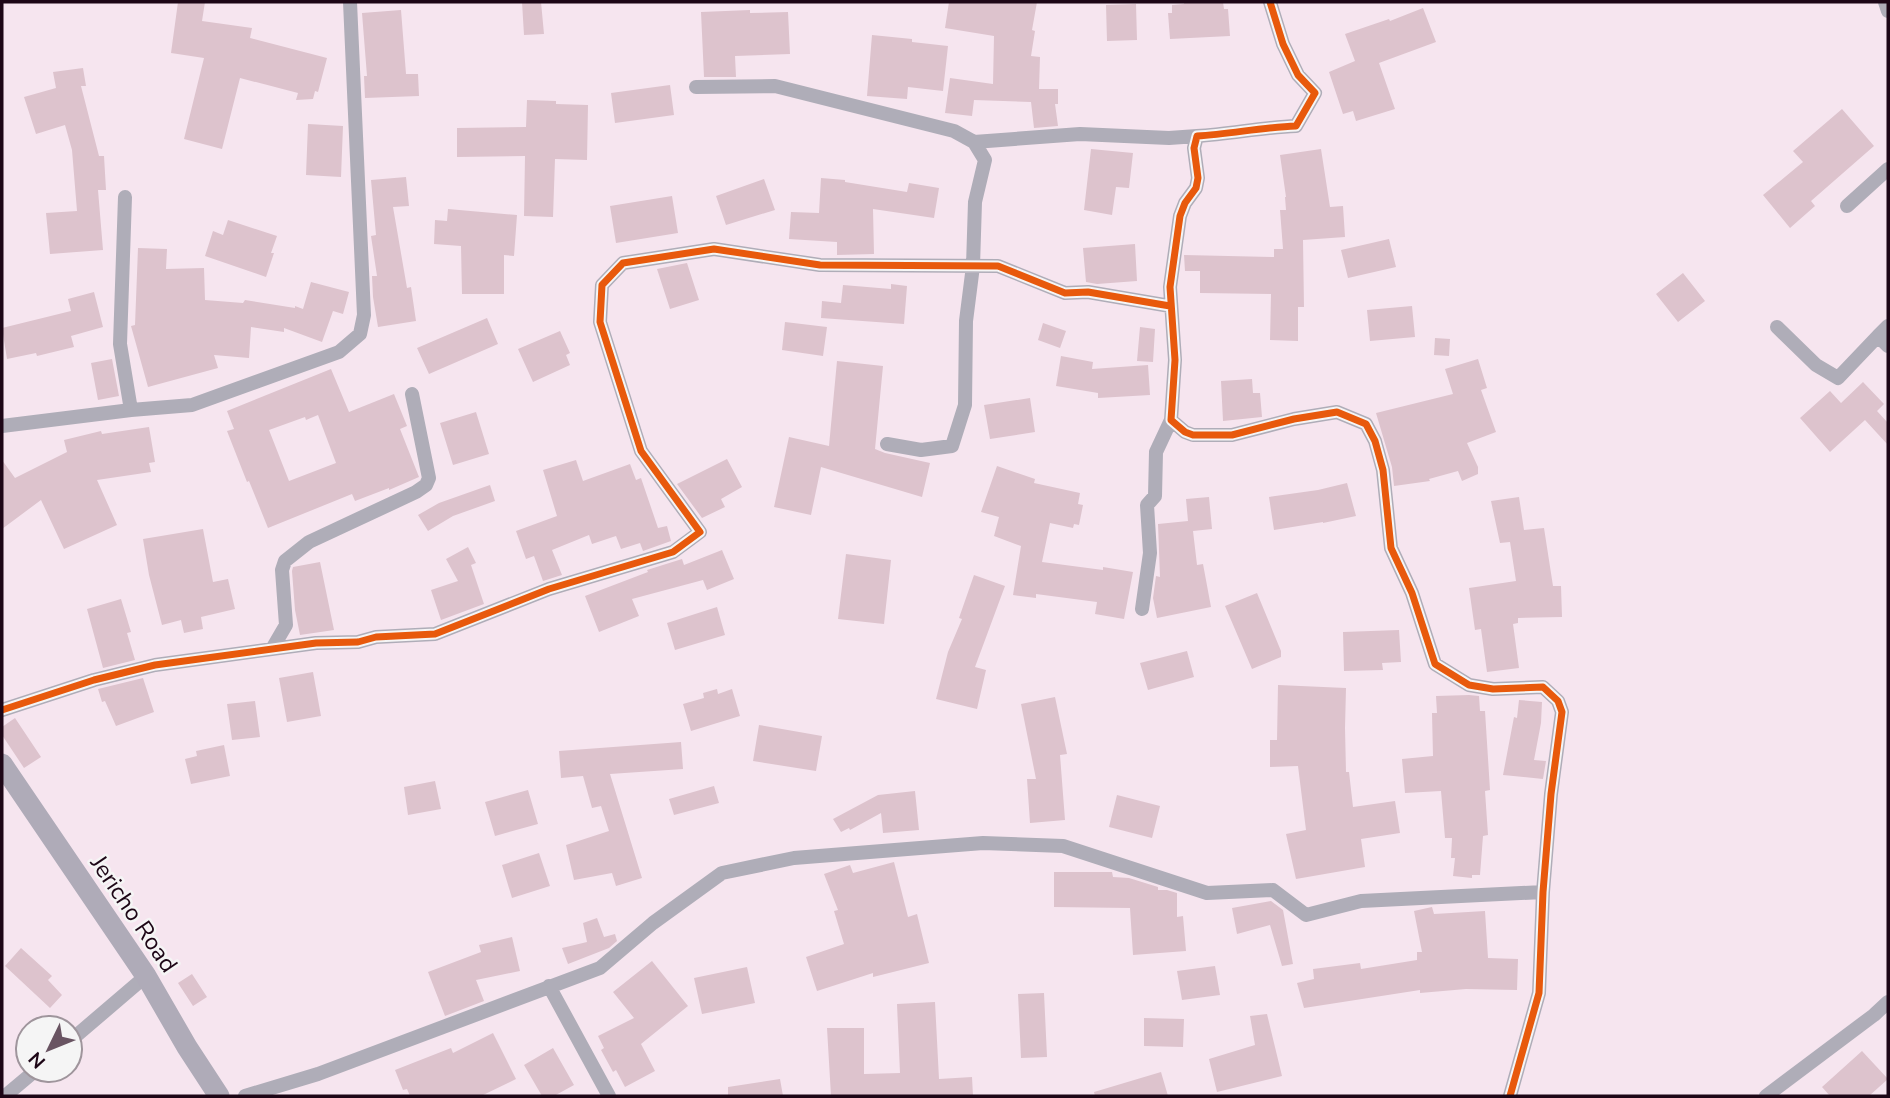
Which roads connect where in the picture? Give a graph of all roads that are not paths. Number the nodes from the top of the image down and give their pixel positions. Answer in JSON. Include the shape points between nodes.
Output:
{"nodes":[{"id":1,"x":351,"y":2,"type":"edge"},
{"id":2,"x":1270,"y":2,"type":"edge"},
{"id":3,"x":1885,"y":2,"type":"edge"},
{"id":4,"x":1888,"y":11,"type":"edge"},
{"id":5,"x":696,"y":87,"type":"dead end"},
{"id":6,"x":1197,"y":136,"type":"junction"},
{"id":7,"x":974,"y":142,"type":"junction"},
{"id":8,"x":1888,"y":169,"type":"edge"},
{"id":9,"x":125,"y":197,"type":"dead end"},
{"id":10,"x":1847,"y":206,"type":"dead end"},
{"id":11,"x":973,"y":266,"type":"junction"},
{"id":12,"x":1170,"y":306,"type":"junction"},
{"id":13,"x":1777,"y":327,"type":"dead end"},
{"id":14,"x":1885,"y":336,"type":"edge"},
{"id":15,"x":412,"y":394,"type":"dead end"},
{"id":16,"x":131,"y":410,"type":"junction"},
{"id":17,"x":1171,"y":420,"type":"junction"},
{"id":18,"x":2,"y":426,"type":"edge"},
{"id":19,"x":887,"y":444,"type":"dead end"},
{"id":20,"x":1142,"y":609,"type":"dead end"},
{"id":21,"x":272,"y":649,"type":"junction"},
{"id":22,"x":2,"y":710,"type":"edge"},
{"id":23,"x":2,"y":765,"type":"edge"},
{"id":24,"x":1543,"y":892,"type":"junction"},
{"id":25,"x":146,"y":976,"type":"junction"},
{"id":26,"x":550,"y":986,"type":"junction"},
{"id":27,"x":1888,"y":1002,"type":"edge"},
{"id":28,"x":84,"y":1029,"type":"edge"},
{"id":29,"x":19,"y":1084,"type":"edge"},
{"id":30,"x":1773,"y":1094,"type":"edge"},
{"id":31,"x":5,"y":1096,"type":"edge"},
{"id":32,"x":219,"y":1096,"type":"edge"},
{"id":33,"x":246,"y":1096,"type":"edge"},
{"id":34,"x":609,"y":1096,"type":"edge"},
{"id":35,"x":1510,"y":1096,"type":"edge"}],
"edges":[{"from":1,"to":16,"type":"street","via":[[364,315],[360,334],[339,352],[192,405]]},
{"from":2,"to":6,"type":"street","via":[[1298,75],[1315,93],[1296,125]]},
{"from":3,"to":4,"type":"street"},
{"from":5,"to":7,"type":"street","via":[[775,86],[954,131]]},
{"from":6,"to":7,"type":"street","via":[[1080,134]]},
{"from":6,"to":12,"type":"street","via":[[1198,178],[1180,216]]},
{"from":7,"to":11,"type":"street","via":[[985,160],[975,202]]},
{"from":8,"to":10,"type":"street"},
{"from":9,"to":16,"type":"street","via":[[120,344]]},
{"from":11,"to":12,"type":"street","via":[[998,266],[1065,293],[1088,292]]},
{"from":11,"to":19,"type":"street","via":[[966,321],[965,405],[952,446],[921,450]]},
{"from":11,"to":21,"type":"street","via":[[820,265],[713,249],[623,263],[602,285],[600,322],[640,451],[699,532],[673,552],[549,589],[435,634]]},
{"from":12,"to":17,"type":"street","via":[[1175,360]]},
{"from":13,"to":14,"type":"street","via":[[1816,365],[1838,377]]},
{"from":15,"to":21,"type":"street","via":[[429,478],[426,485],[309,542],[285,561],[286,625]]},
{"from":16,"to":18,"type":"street"},
{"from":17,"to":20,"type":"street","via":[[1156,452],[1155,496],[1147,505],[1150,553]]},
{"from":17,"to":24,"type":"street","via":[[1193,435],[1232,435],[1337,412],[1366,424],[1383,470],[1391,548],[1436,664],[1468,685],[1543,687],[1558,701],[1562,712]]},
{"from":21,"to":22,"type":"street","via":[[155,664]]},
{"from":23,"to":25,"type":"street","name":"Jericho Road"},
{"from":24,"to":26,"type":"street","via":[[1361,901],[1307,915],[1273,890],[1207,893],[1063,846],[983,844],[794,858],[722,873],[600,968]]},
{"from":24,"to":35,"type":"street","via":[[1539,993]]},
{"from":25,"to":28,"type":"street"},
{"from":25,"to":32,"type":"street","name":"Jericho Road"},
{"from":26,"to":33,"type":"street"},
{"from":26,"to":34,"type":"street"},
{"from":27,"to":30,"type":"street"},
{"from":29,"to":31,"type":"street"}]}
